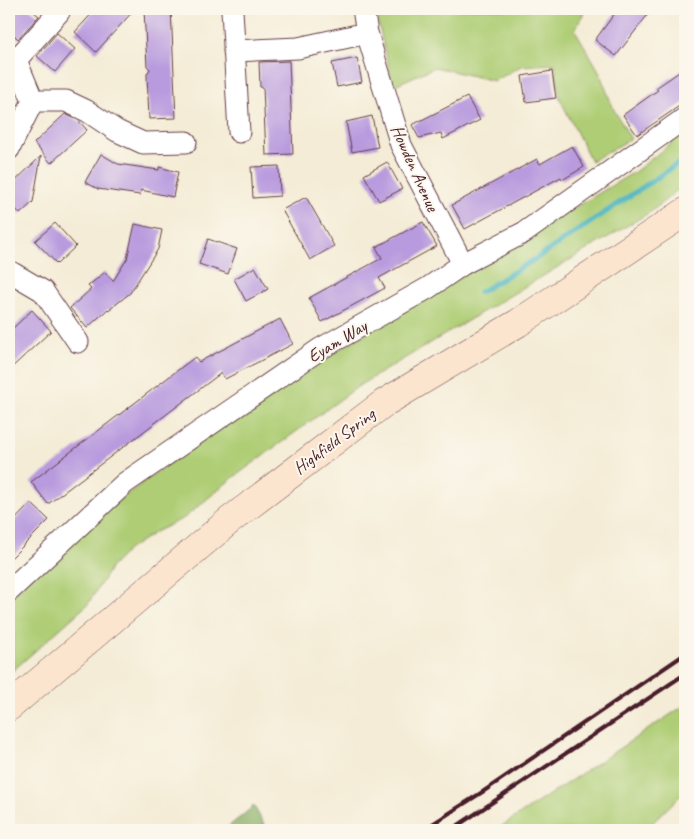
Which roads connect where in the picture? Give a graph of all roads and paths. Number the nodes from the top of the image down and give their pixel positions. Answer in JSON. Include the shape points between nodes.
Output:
{"nodes":[{"id":1,"x":363,"y":9,"type":"edge"},
{"id":2,"x":232,"y":10,"type":"edge"},
{"id":3,"x":59,"y":12,"type":"dead end"},
{"id":4,"x":367,"y":33,"type":"junction"},
{"id":5,"x":234,"y":51,"type":"junction"},
{"id":6,"x":12,"y":57,"type":"edge"},
{"id":7,"x":33,"y":101,"type":"junction"},
{"id":8,"x":685,"y":118,"type":"edge"},
{"id":9,"x":239,"y":132,"type":"dead end"},
{"id":10,"x":186,"y":142,"type":"dead end"},
{"id":11,"x":9,"y":148,"type":"edge"},
{"id":12,"x":685,"y":212,"type":"edge"},
{"id":13,"x":463,"y":264,"type":"junction"},
{"id":14,"x":9,"y":271,"type":"edge"},
{"id":15,"x":78,"y":342,"type":"dead end"},
{"id":16,"x":9,"y":591,"type":"edge"},
{"id":17,"x":9,"y":707,"type":"edge"}],
"edges":[{"from":1,"to":4,"type":"street","name":"Howden Avenue"},
{"from":2,"to":5,"type":"street"},
{"from":3,"to":6,"type":"street"},
{"from":4,"to":5,"type":"street","via":[[298,48]]},
{"from":4,"to":13,"type":"street","name":"Howden Avenue","via":[[401,145]]},
{"from":5,"to":9,"type":"street"},
{"from":6,"to":7,"type":"street"},
{"from":7,"to":10,"type":"street","via":[[66,101],[143,143]]},
{"from":7,"to":11,"type":"street"},
{"from":8,"to":13,"type":"street","name":"Eyam Way","via":[[525,232]]},
{"from":12,"to":17,"type":"main road","name":"Highfield Spring","via":[[518,323],[384,403],[229,521]]},
{"from":13,"to":16,"type":"street","name":"Eyam Way","via":[[428,288],[320,349],[125,483]]},
{"from":14,"to":15,"type":"street","via":[[43,290]]}]}
